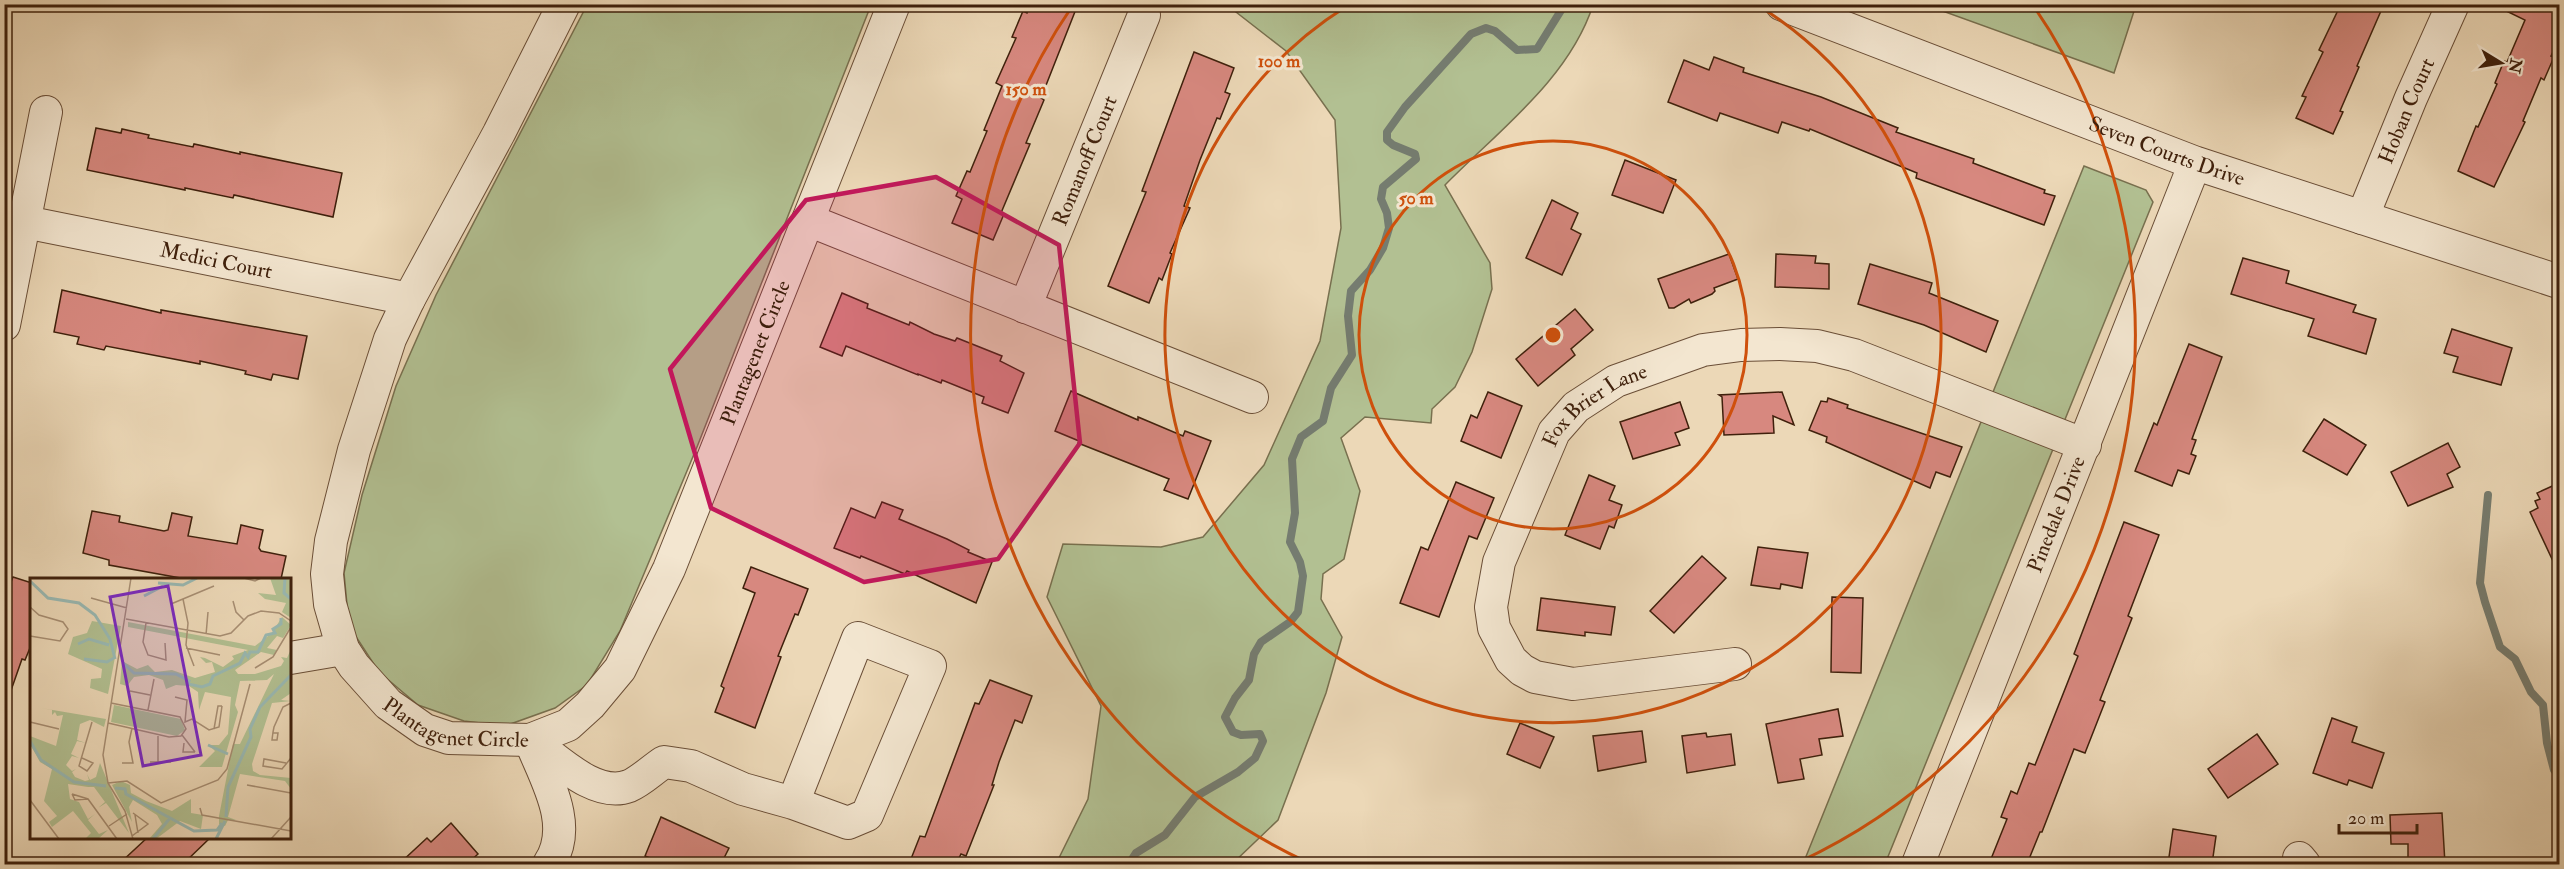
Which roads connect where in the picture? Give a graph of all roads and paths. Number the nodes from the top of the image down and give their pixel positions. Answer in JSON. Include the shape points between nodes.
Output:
{"nodes":[{"id":1,"x":564,"y":4,"type":"edge"},
{"id":2,"x":894,"y":4,"type":"edge"},
{"id":3,"x":1782,"y":4,"type":"edge"},
{"id":4,"x":2453,"y":4,"type":"edge"},
{"id":5,"x":1144,"y":15,"type":"dead end"},
{"id":6,"x":46,"y":112,"type":"dead end"},
{"id":7,"x":2195,"y":163,"type":"junction"},
{"id":8,"x":2362,"y":218,"type":"junction"},
{"id":9,"x":808,"y":220,"type":"junction"},
{"id":10,"x":25,"y":222,"type":"junction"},
{"id":11,"x":2559,"y":282,"type":"edge"},
{"id":12,"x":409,"y":299,"type":"junction"},
{"id":13,"x":1025,"y":307,"type":"junction"},
{"id":14,"x":4,"y":325,"type":"edge"},
{"id":15,"x":1252,"y":397,"type":"dead end"},
{"id":16,"x":2085,"y":445,"type":"junction"},
{"id":17,"x":343,"y":649,"type":"junction"},
{"id":18,"x":291,"y":658,"type":"edge"},
{"id":19,"x":1735,"y":664,"type":"dead end"},
{"id":20,"x":530,"y":740,"type":"junction"},
{"id":21,"x":793,"y":803,"type":"junction"},
{"id":22,"x":549,"y":864,"type":"edge"},
{"id":23,"x":1918,"y":864,"type":"edge"}],
"edges":[{"from":1,"to":12,"type":"street","name":"Plantagenet Circle"},
{"from":2,"to":9,"type":"street","name":"Plantagenet Circle"},
{"from":3,"to":7,"type":"street","name":"Seven Courts Drive"},
{"from":4,"to":8,"type":"street","name":"Hoban Court"},
{"from":5,"to":13,"type":"street","name":"Romanoff Court"},
{"from":6,"to":10,"type":"street"},
{"from":7,"to":8,"type":"street","name":"Seven Courts Drive"},
{"from":7,"to":16,"type":"street","name":"Pinedale Drive"},
{"from":8,"to":11,"type":"street","name":"Seven Courts Drive"},
{"from":9,"to":13,"type":"street"},
{"from":9,"to":20,"type":"street","name":"Plantagenet Circle","via":[[669,569],[620,669],[568,725]]},
{"from":10,"to":12,"type":"street","name":"Medici Court"},
{"from":10,"to":14,"type":"street"},
{"from":12,"to":17,"type":"street","name":"Plantagenet Circle","via":[[390,339],[354,450],[331,542],[327,574],[330,604]]},
{"from":13,"to":15,"type":"street"},
{"from":16,"to":19,"type":"street","name":"Fox Brier Lane","via":[[1854,355],[1817,346],[1780,344],[1702,350],[1608,386],[1576,408],[1554,432],[1499,562],[1491,608],[1502,647],[1522,670],[1535,677],[1573,684]]},
{"from":16,"to":23,"type":"street","name":"Pinedale Drive"},
{"from":17,"to":18,"type":"street"},
{"from":17,"to":20,"type":"street","name":"Plantagenet Circle","via":[[388,704],[425,730],[449,738]]},
{"from":20,"to":21,"type":"street","via":[[593,786],[629,786],[664,762],[691,766],[743,789]]},
{"from":20,"to":22,"type":"street","via":[[558,810],[558,852]]},
{"from":21,"to":21,"type":"street","via":[[848,823],[867,815],[930,666],[858,638]]}]}
